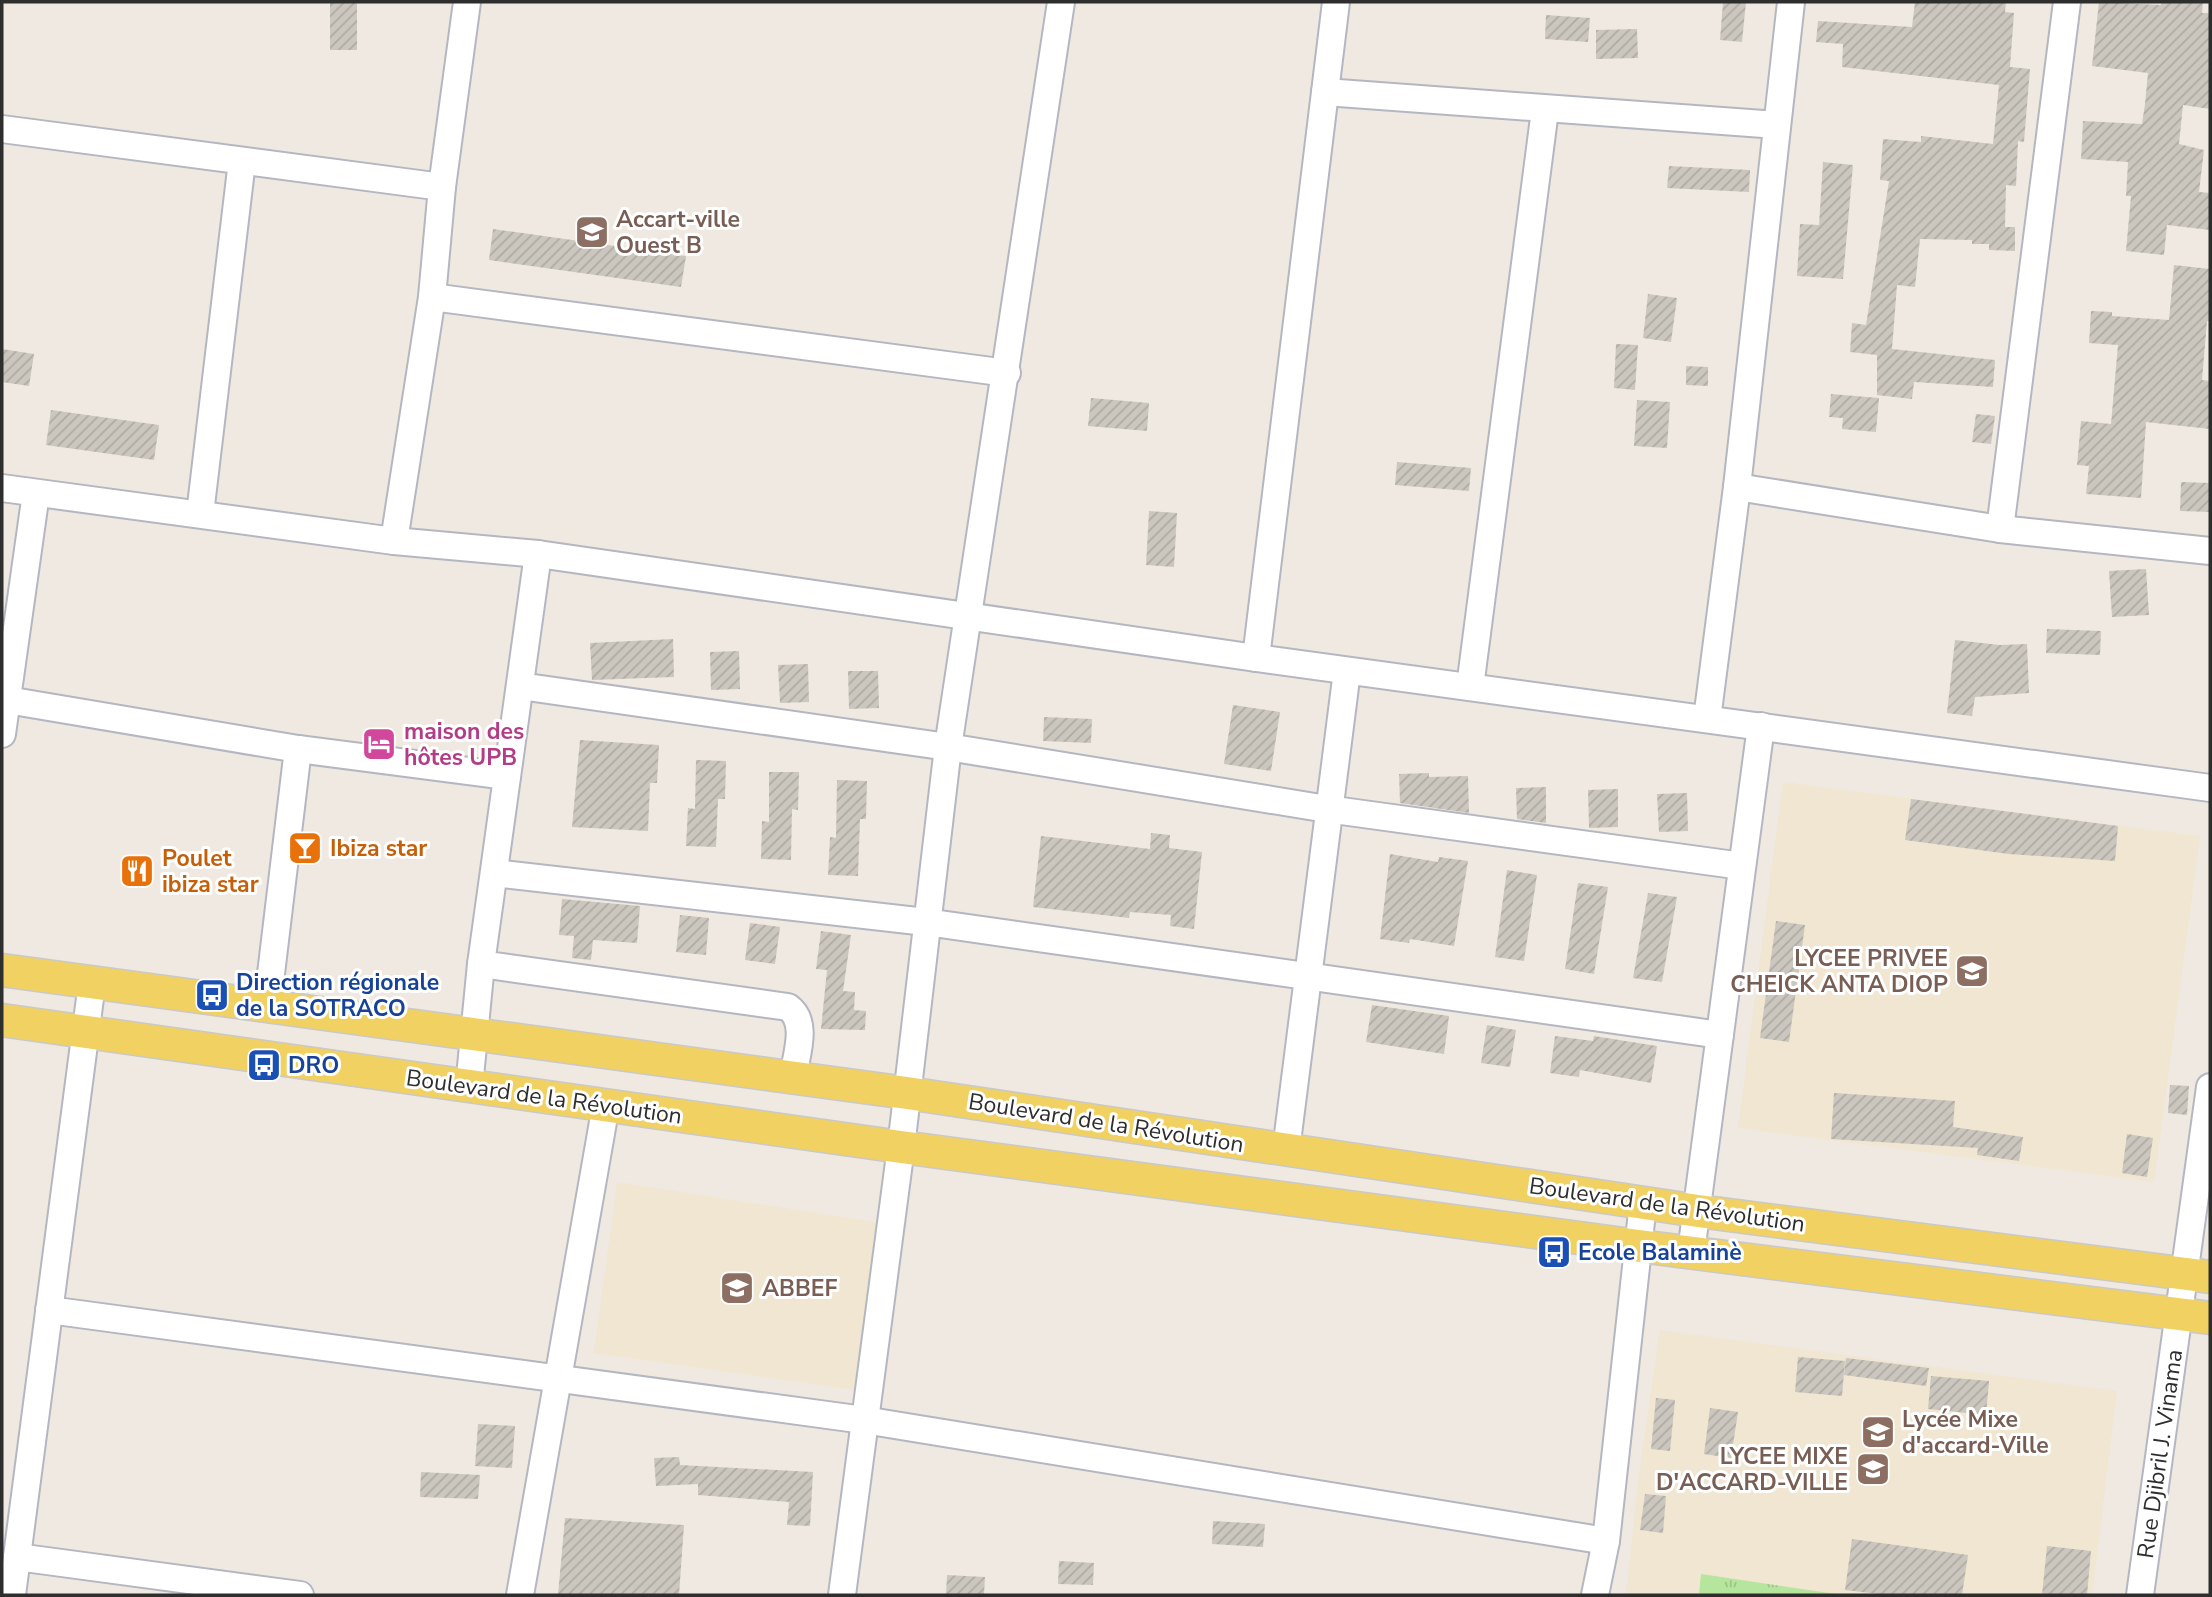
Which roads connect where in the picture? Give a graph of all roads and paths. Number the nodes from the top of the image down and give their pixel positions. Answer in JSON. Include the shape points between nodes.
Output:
{"nodes":[{"id":1,"x":467,"y":2,"type":"edge"},
{"id":2,"x":1061,"y":2,"type":"edge"},
{"id":3,"x":1336,"y":2,"type":"edge"},
{"id":4,"x":1791,"y":2,"type":"edge"},
{"id":5,"x":2067,"y":2,"type":"edge"},
{"id":6,"x":1325,"y":92,"type":"junction"},
{"id":7,"x":1545,"y":110,"type":"junction"},
{"id":8,"x":1777,"y":125,"type":"junction"},
{"id":9,"x":2,"y":129,"type":"edge"},
{"id":10,"x":242,"y":160,"type":"junction"},
{"id":11,"x":442,"y":187,"type":"junction"},
{"id":12,"x":432,"y":297,"type":"junction"},
{"id":13,"x":1007,"y":373,"type":"junction"},
{"id":14,"x":1737,"y":487,"type":"junction"},
{"id":15,"x":2,"y":488,"type":"edge"},
{"id":16,"x":36,"y":493,"type":"junction"},
{"id":17,"x":200,"y":514,"type":"junction"},
{"id":18,"x":2000,"y":529,"type":"junction"},
{"id":19,"x":394,"y":541,"type":"junction"},
{"id":20,"x":2210,"y":551,"type":"edge"},
{"id":21,"x":538,"y":554,"type":"junction"},
{"id":22,"x":968,"y":615,"type":"junction"},
{"id":23,"x":1256,"y":658,"type":"junction"},
{"id":24,"x":1347,"y":671,"type":"junction"},
{"id":25,"x":520,"y":686,"type":"junction"},
{"id":26,"x":1470,"y":687,"type":"junction"},
{"id":27,"x":7,"y":700,"type":"junction"},
{"id":28,"x":1707,"y":719,"type":"junction"},
{"id":29,"x":1761,"y":726,"type":"junction"},
{"id":30,"x":2,"y":734,"type":"edge"},
{"id":31,"x":948,"y":747,"type":"junction"},
{"id":32,"x":298,"y":749,"type":"junction"},
{"id":33,"x":507,"y":776,"type":"junction"},
{"id":34,"x":2210,"y":788,"type":"edge"},
{"id":35,"x":1327,"y":809,"type":"junction"},
{"id":36,"x":1742,"y":866,"type":"junction"},
{"id":37,"x":494,"y":873,"type":"junction"},
{"id":38,"x":926,"y":922,"type":"junction"},
{"id":39,"x":481,"y":964,"type":"junction"},
{"id":40,"x":2,"y":970,"type":"edge"},
{"id":41,"x":1307,"y":977,"type":"junction"},
{"id":42,"x":92,"y":983,"type":"junction"},
{"id":43,"x":267,"y":1007,"type":"junction"},
{"id":44,"x":2,"y":1020,"type":"edge"},
{"id":45,"x":84,"y":1032,"type":"junction"},
{"id":46,"x":475,"y":1032,"type":"junction"},
{"id":47,"x":1720,"y":1035,"type":"junction"},
{"id":48,"x":793,"y":1077,"type":"junction"},
{"id":49,"x":469,"y":1087,"type":"junction"},
{"id":50,"x":2210,"y":1087,"type":"edge"},
{"id":51,"x":907,"y":1093,"type":"junction"},
{"id":52,"x":606,"y":1105,"type":"junction"},
{"id":53,"x":901,"y":1147,"type":"junction"},
{"id":54,"x":1286,"y":1150,"type":"junction"},
{"id":55,"x":1643,"y":1203,"type":"junction"},
{"id":56,"x":1698,"y":1211,"type":"junction"},
{"id":57,"x":1639,"y":1246,"type":"junction"},
{"id":58,"x":1691,"y":1252,"type":"junction"},
{"id":59,"x":2197,"y":1275,"type":"edge"},
{"id":60,"x":49,"y":1310,"type":"junction"},
{"id":61,"x":2178,"y":1313,"type":"junction"},
{"id":62,"x":2210,"y":1318,"type":"edge"},
{"id":63,"x":558,"y":1378,"type":"junction"},
{"id":64,"x":864,"y":1420,"type":"junction"},
{"id":65,"x":1606,"y":1541,"type":"junction"},
{"id":66,"x":17,"y":1557,"type":"junction"},
{"id":67,"x":261,"y":1593,"type":"edge"},
{"id":68,"x":12,"y":1595,"type":"edge"},
{"id":69,"x":300,"y":1595,"type":"edge"},
{"id":70,"x":520,"y":1595,"type":"edge"},
{"id":71,"x":842,"y":1595,"type":"edge"},
{"id":72,"x":1595,"y":1595,"type":"edge"},
{"id":73,"x":2140,"y":1595,"type":"edge"}],
"edges":[{"from":1,"to":11,"type":"street"},
{"from":2,"to":13,"type":"street"},
{"from":3,"to":6,"type":"street"},
{"from":4,"to":8,"type":"street"},
{"from":5,"to":18,"type":"street"},
{"from":6,"to":7,"type":"street"},
{"from":6,"to":23,"type":"street"},
{"from":7,"to":8,"type":"street"},
{"from":7,"to":26,"type":"street"},
{"from":8,"to":14,"type":"street"},
{"from":9,"to":10,"type":"street"},
{"from":10,"to":11,"type":"street"},
{"from":10,"to":17,"type":"street"},
{"from":11,"to":12,"type":"street"},
{"from":12,"to":13,"type":"street"},
{"from":12,"to":19,"type":"street"},
{"from":13,"to":22,"type":"street"},
{"from":14,"to":18,"type":"street"},
{"from":14,"to":28,"type":"street"},
{"from":15,"to":16,"type":"street"},
{"from":16,"to":17,"type":"street"},
{"from":16,"to":27,"type":"street"},
{"from":17,"to":19,"type":"street"},
{"from":18,"to":20,"type":"street"},
{"from":19,"to":21,"type":"street"},
{"from":21,"to":22,"type":"street"},
{"from":21,"to":25,"type":"street"},
{"from":22,"to":23,"type":"street"},
{"from":22,"to":31,"type":"street"},
{"from":23,"to":24,"type":"street"},
{"from":24,"to":26,"type":"street"},
{"from":24,"to":35,"type":"street"},
{"from":25,"to":31,"type":"street"},
{"from":25,"to":33,"type":"street"},
{"from":26,"to":28,"type":"street"},
{"from":27,"to":30,"type":"street"},
{"from":27,"to":32,"type":"street"},
{"from":28,"to":29,"type":"street"},
{"from":29,"to":34,"type":"street"},
{"from":29,"to":36,"type":"street"},
{"from":31,"to":35,"type":"street"},
{"from":31,"to":38,"type":"street"},
{"from":32,"to":33,"type":"street"},
{"from":32,"to":43,"type":"street"},
{"from":33,"to":37,"type":"street"},
{"from":35,"to":36,"type":"street"},
{"from":35,"to":41,"type":"street"},
{"from":36,"to":47,"type":"street"},
{"from":37,"to":38,"type":"street"},
{"from":37,"to":39,"type":"street"},
{"from":38,"to":41,"type":"street"},
{"from":38,"to":51,"type":"street"},
{"from":39,"to":46,"type":"street"},
{"from":39,"to":48,"type":"street","via":[[788,1007],[800,1022]]},
{"from":40,"to":42,"type":"main road","name":"Boulevard de la Révolution"},
{"from":41,"to":47,"type":"street"},
{"from":41,"to":54,"type":"street"},
{"from":42,"to":43,"type":"main road","name":"Boulevard de la Révolution"},
{"from":42,"to":45,"type":"street"},
{"from":43,"to":46,"type":"main road","name":"Boulevard de la Révolution"},
{"from":44,"to":45,"type":"main road","name":"Boulevard de la Révolution"},
{"from":45,"to":49,"type":"main road","name":"Boulevard de la Révolution"},
{"from":45,"to":60,"type":"street"},
{"from":46,"to":48,"type":"main road","name":"Boulevard de la Révolution"},
{"from":46,"to":49,"type":"street"},
{"from":47,"to":56,"type":"street"},
{"from":48,"to":51,"type":"main road","name":"Boulevard de la Révolution"},
{"from":49,"to":52,"type":"main road","name":"Boulevard de la Révolution"},
{"from":50,"to":59,"type":"street","name":"Rue Djibril J. Vinama"},
{"from":51,"to":53,"type":"street"},
{"from":51,"to":54,"type":"main road","name":"Boulevard de la Révolution"},
{"from":52,"to":53,"type":"main road","name":"Boulevard de la Révolution"},
{"from":52,"to":63,"type":"street"},
{"from":53,"to":57,"type":"main road","name":"Boulevard de la Révolution"},
{"from":53,"to":64,"type":"street"},
{"from":54,"to":55,"type":"main road","name":"Boulevard de la Révolution"},
{"from":55,"to":56,"type":"main road","name":"Boulevard de la Révolution"},
{"from":55,"to":57,"type":"street"},
{"from":56,"to":58,"type":"street"},
{"from":56,"to":59,"type":"main road","name":"Boulevard de la Révolution"},
{"from":57,"to":58,"type":"main road","name":"Boulevard de la Révolution"},
{"from":57,"to":65,"type":"street"},
{"from":58,"to":61,"type":"main road","name":"Boulevard de la Révolution"},
{"from":59,"to":61,"type":"street","name":"Rue Djibril J. Vinama"},
{"from":60,"to":63,"type":"street"},
{"from":60,"to":66,"type":"street"},
{"from":61,"to":62,"type":"main road","name":"Boulevard de la Révolution"},
{"from":61,"to":73,"type":"street","name":"Rue Djibril J. Vinama"},
{"from":63,"to":64,"type":"street"},
{"from":63,"to":70,"type":"street"},
{"from":64,"to":65,"type":"street"},
{"from":64,"to":71,"type":"street"},
{"from":65,"to":72,"type":"street"},
{"from":66,"to":67,"type":"street"},
{"from":66,"to":68,"type":"street"},
{"from":67,"to":69,"type":"street"}]}
